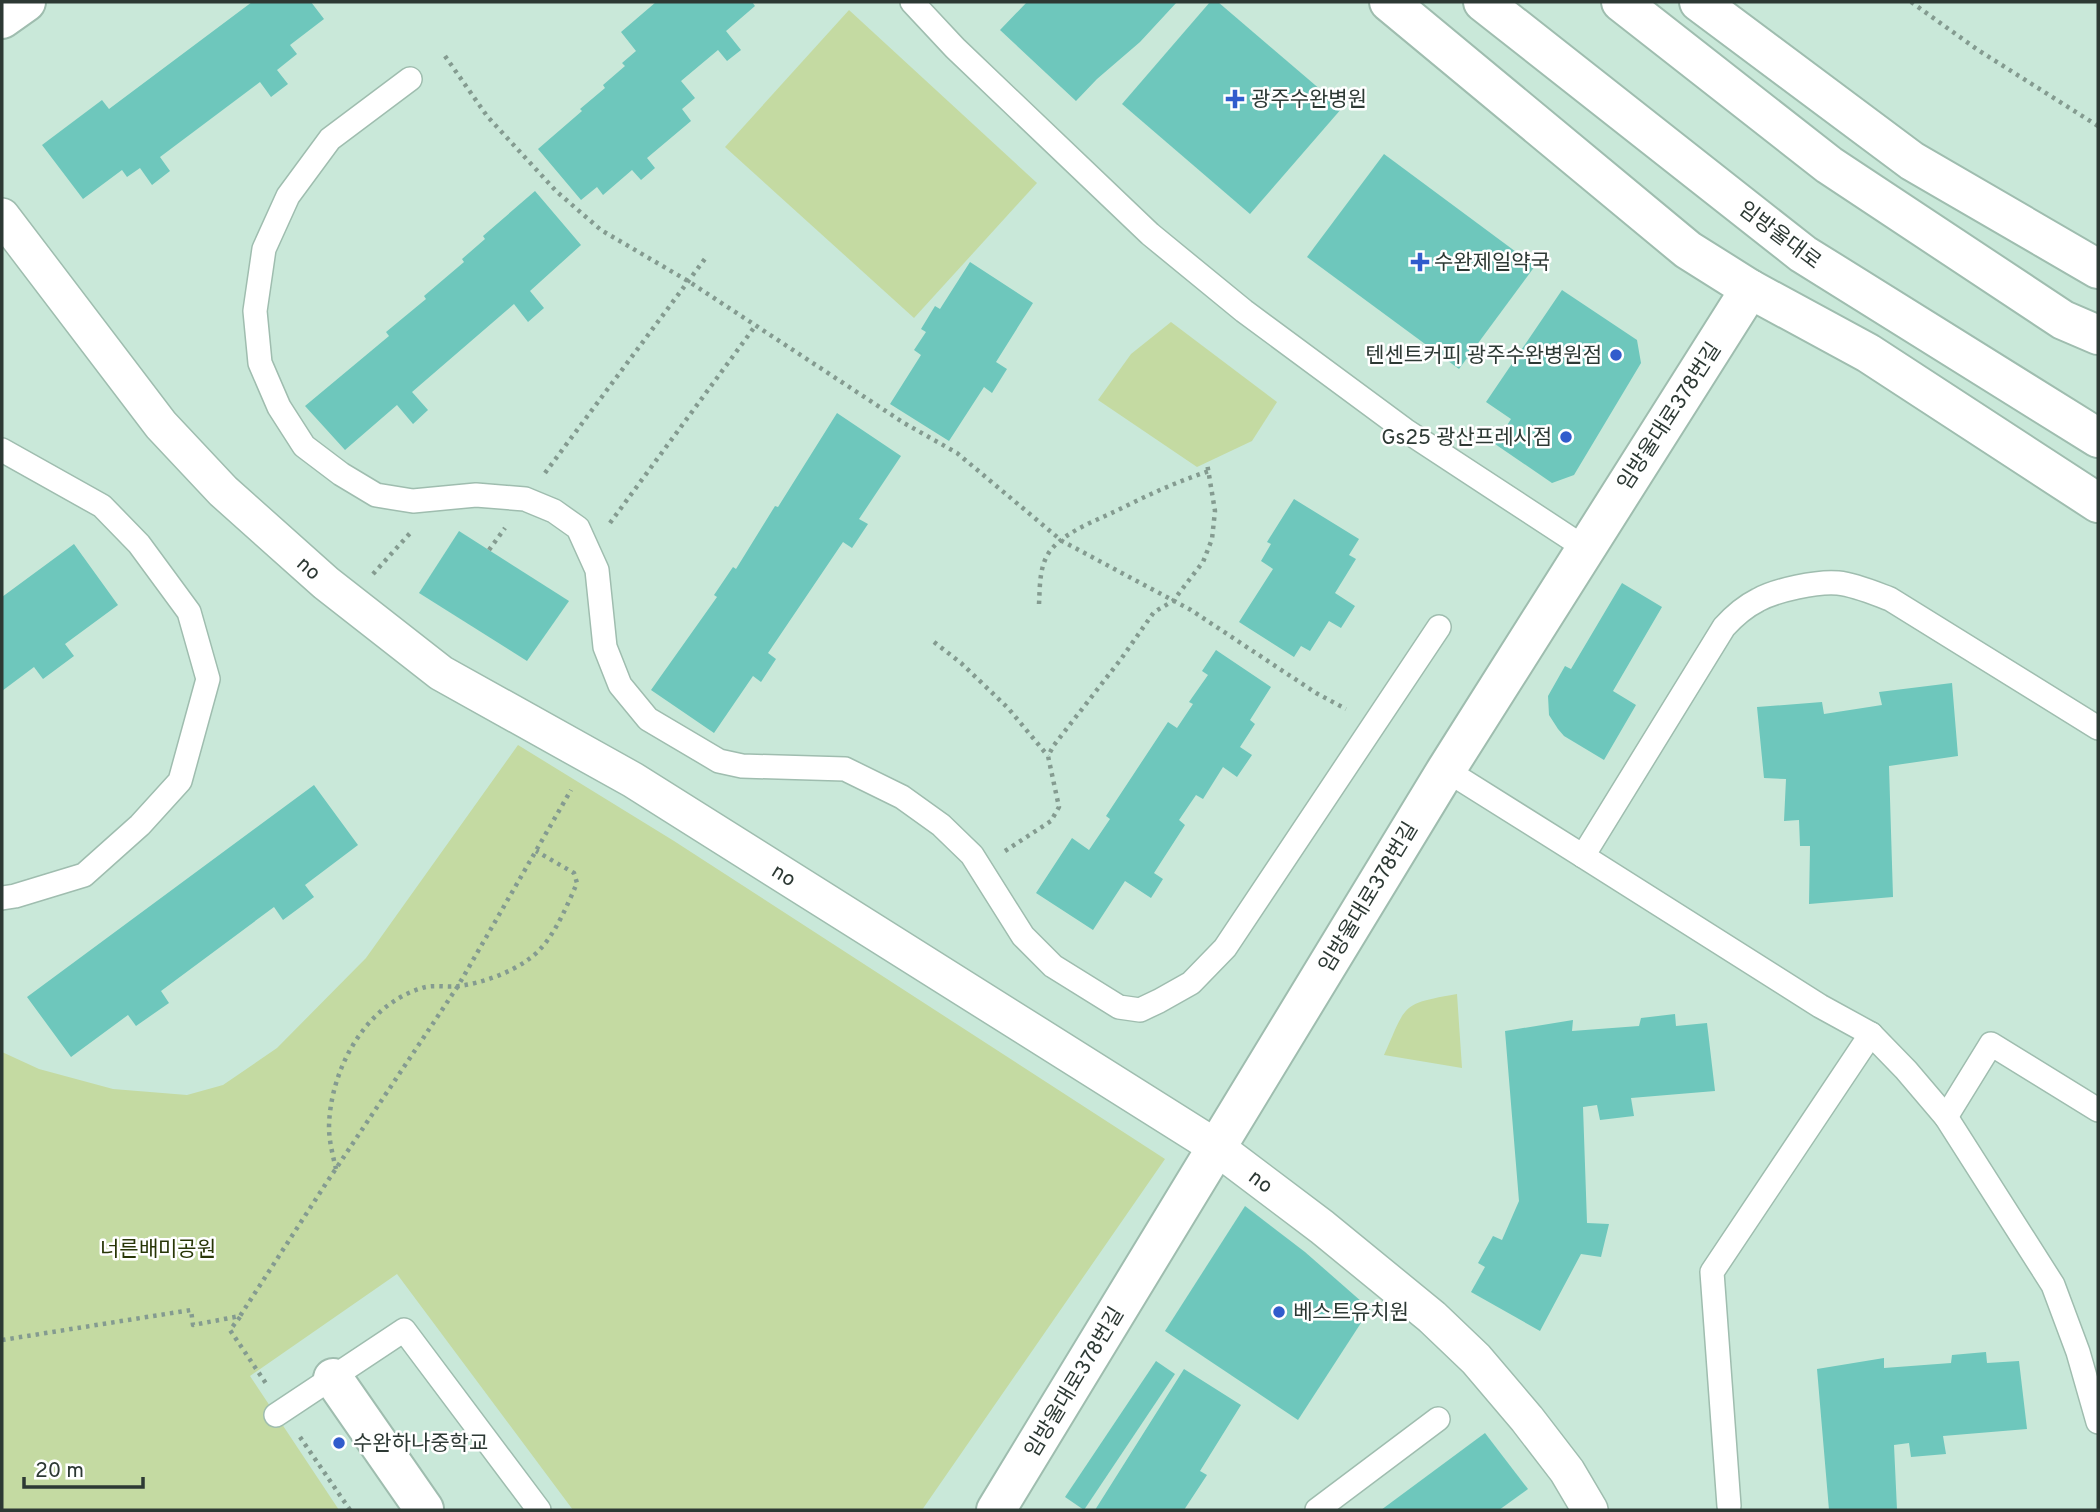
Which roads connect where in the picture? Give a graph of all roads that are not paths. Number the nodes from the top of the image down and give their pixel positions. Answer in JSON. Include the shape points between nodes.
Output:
{"nodes":[{"id":1,"x":26,"y":2,"type":"edge"},
{"id":2,"x":912,"y":2,"type":"edge"},
{"id":3,"x":1389,"y":2,"type":"edge"},
{"id":4,"x":1483,"y":2,"type":"edge"},
{"id":5,"x":1621,"y":2,"type":"edge"},
{"id":6,"x":1699,"y":2,"type":"edge"},
{"id":7,"x":2,"y":19,"type":"edge"},
{"id":8,"x":410,"y":79,"type":"dead end"},
{"id":9,"x":2,"y":216,"type":"edge"},
{"id":10,"x":2098,"y":269,"type":"edge"},
{"id":11,"x":1750,"y":289,"type":"junction"},
{"id":12,"x":2098,"y":335,"type":"edge"},
{"id":13,"x":2098,"y":439,"type":"edge"},
{"id":14,"x":2,"y":450,"type":"edge"},
{"id":15,"x":2098,"y":503,"type":"edge"},
{"id":16,"x":1585,"y":548,"type":"junction"},
{"id":17,"x":1438,"y":627,"type":"dead end"},
{"id":18,"x":2098,"y":728,"type":"edge"},
{"id":19,"x":1446,"y":770,"type":"junction"},
{"id":20,"x":1583,"y":856,"type":"junction"},
{"id":21,"x":2,"y":898,"type":"edge"},
{"id":22,"x":1871,"y":1034,"type":"junction"},
{"id":23,"x":2098,"y":1110,"type":"edge"},
{"id":24,"x":1946,"y":1118,"type":"junction"},
{"id":25,"x":1216,"y":1147,"type":"junction"},
{"id":26,"x":333,"y":1378,"type":"junction"},
{"id":27,"x":279,"y":1412,"type":"road end"},
{"id":28,"x":1438,"y":1419,"type":"dead end"},
{"id":29,"x":2098,"y":1422,"type":"edge"},
{"id":30,"x":1728,"y":1506,"type":"dead end"},
{"id":31,"x":424,"y":1510,"type":"edge"},
{"id":32,"x":538,"y":1510,"type":"edge"},
{"id":33,"x":996,"y":1510,"type":"edge"},
{"id":34,"x":1317,"y":1510,"type":"edge"},
{"id":35,"x":1590,"y":1510,"type":"edge"}],
"edges":[{"from":1,"to":7,"type":"main road"},
{"from":2,"to":16,"type":"lane","via":[[1150,234],[1244,311],[1405,430]]},
{"from":3,"to":11,"type":"main road","via":[[1688,250]]},
{"from":4,"to":13,"type":"main road","name":"임방울대로","via":[[1803,254]]},
{"from":5,"to":12,"type":"main road","via":[[1829,165],[2063,320]]},
{"from":6,"to":10,"type":"main road","via":[[1912,162]]},
{"from":8,"to":17,"type":"lane","via":[[330,139],[288,196],[264,249],[255,311],[260,363],[279,407],[304,446],[376,495],[413,501],[476,495],[525,499],[554,511],[578,528],[589,552],[597,570],[605,647],[620,685],[648,719],[719,761],[845,769],[902,797],[941,825],[972,856],[1023,936],[1054,966],[1119,1007],[1140,1010],[1191,983],[1226,948]]},
{"from":9,"to":25,"type":"street","name":"no","via":[[161,425],[223,491],[346,600],[441,673],[633,780]]},
{"from":11,"to":15,"type":"main road","via":[[1868,353]]},
{"from":11,"to":16,"type":"main road","name":"임방울대로378번길"},
{"from":14,"to":21,"type":"lane","via":[[102,506],[139,544],[189,612],[208,679],[180,781],[140,825],[84,875]]},
{"from":16,"to":19,"type":"main road","name":"임방울대로378번길"},
{"from":18,"to":20,"type":"lane","via":[[1890,599],[1836,582],[1784,591],[1760,598],[1724,627]]},
{"from":19,"to":20,"type":"lane"},
{"from":19,"to":25,"type":"main road","name":"임방울대로378번길"},
{"from":20,"to":22,"type":"lane"},
{"from":22,"to":24,"type":"lane"},
{"from":22,"to":30,"type":"lane","via":[[1712,1272]]},
{"from":23,"to":24,"type":"lane","via":[[1991,1044]]},
{"from":24,"to":29,"type":"lane","via":[[2053,1285]]},
{"from":25,"to":33,"type":"main road","name":"임방울대로378번길"},
{"from":25,"to":35,"type":"street","name":"no","via":[[1369,1264],[1476,1359],[1567,1471]]},
{"from":26,"to":27,"type":"lane"},
{"from":26,"to":31,"type":"main road"},
{"from":26,"to":32,"type":"lane","via":[[404,1330]]},
{"from":28,"to":34,"type":"lane"}]}
